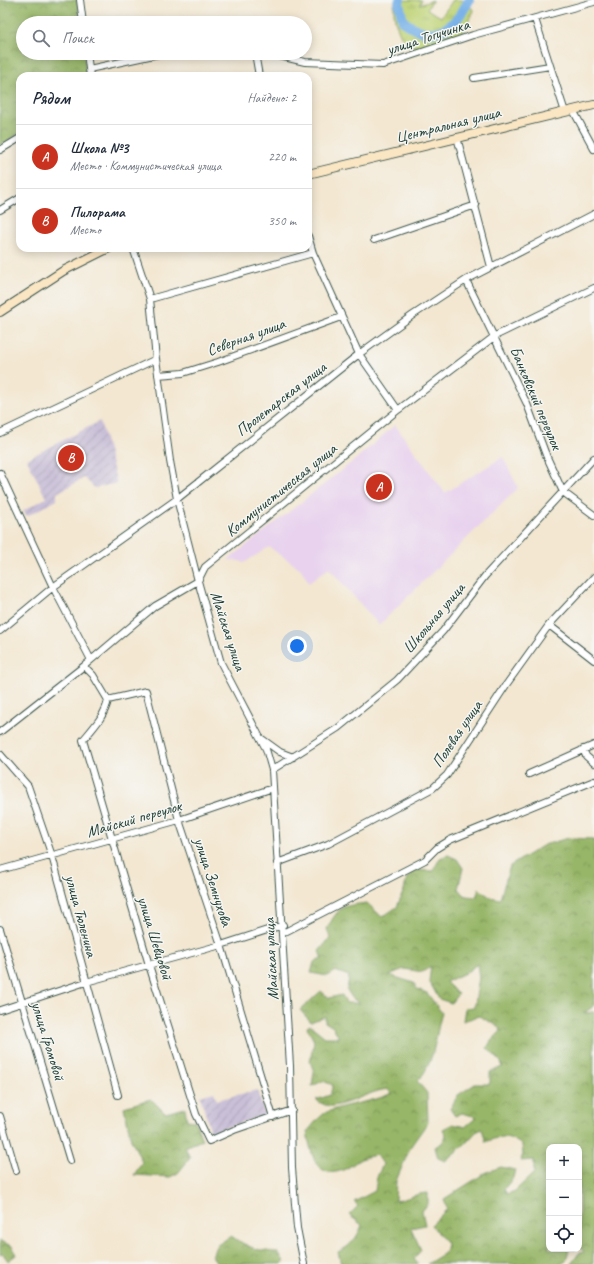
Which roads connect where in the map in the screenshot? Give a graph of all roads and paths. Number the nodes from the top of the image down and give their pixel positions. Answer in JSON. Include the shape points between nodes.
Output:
{"nodes":[{"id":1,"x":80,"y":0,"type":"edge"},
{"id":2,"x":594,"y":2,"type":"edge"},
{"id":3,"x":82,"y":16,"type":"edge"},
{"id":4,"x":535,"y":19,"type":"junction"},
{"id":5,"x":88,"y":60,"type":"edge"},
{"id":6,"x":131,"y":60,"type":"edge"},
{"id":7,"x":256,"y":60,"type":"edge"},
{"id":8,"x":297,"y":60,"type":"edge"},
{"id":9,"x":550,"y":66,"type":"junction"},
{"id":10,"x":89,"y":69,"type":"junction"},
{"id":11,"x":89,"y":72,"type":"edge"},
{"id":12,"x":258,"y":72,"type":"edge"},
{"id":13,"x":474,"y":78,"type":"dead end"},
{"id":14,"x":594,"y":105,"type":"edge"},
{"id":15,"x":569,"y":111,"type":"junction"},
{"id":16,"x":457,"y":137,"type":"junction"},
{"id":17,"x":16,"y":140,"type":"edge"},
{"id":18,"x":594,"y":149,"type":"edge"},
{"id":19,"x":0,"y":150,"type":"edge"},
{"id":20,"x":312,"y":173,"type":"edge"},
{"id":21,"x":16,"y":200,"type":"edge"},
{"id":22,"x":476,"y":205,"type":"junction"},
{"id":23,"x":0,"y":210,"type":"edge"},
{"id":24,"x":594,"y":214,"type":"edge"},
{"id":25,"x":374,"y":240,"type":"dead end"},
{"id":26,"x":312,"y":250,"type":"edge"},
{"id":27,"x":101,"y":252,"type":"edge"},
{"id":28,"x":135,"y":252,"type":"edge"},
{"id":29,"x":313,"y":253,"type":"junction"},
{"id":30,"x":491,"y":267,"type":"junction"},
{"id":31,"x":466,"y":280,"type":"junction"},
{"id":32,"x":594,"y":288,"type":"edge"},
{"id":33,"x":150,"y":299,"type":"junction"},
{"id":34,"x":0,"y":312,"type":"edge"},
{"id":35,"x":341,"y":317,"type":"junction"},
{"id":36,"x":495,"y":336,"type":"junction"},
{"id":37,"x":359,"y":354,"type":"junction"},
{"id":38,"x":156,"y":359,"type":"junction"},
{"id":39,"x":158,"y":375,"type":"junction"},
{"id":40,"x":398,"y":410,"type":"junction"},
{"id":41,"x":0,"y":433,"type":"edge"},
{"id":42,"x":594,"y":458,"type":"edge"},
{"id":43,"x":0,"y":473,"type":"edge"},
{"id":44,"x":563,"y":492,"type":"junction"},
{"id":45,"x":176,"y":498,"type":"junction"},
{"id":46,"x":594,"y":516,"type":"edge"},
{"id":47,"x":594,"y":576,"type":"edge"},
{"id":48,"x":198,"y":581,"type":"junction"},
{"id":49,"x":53,"y":587,"type":"junction"},
{"id":50,"x":549,"y":625,"type":"junction"},
{"id":51,"x":0,"y":631,"type":"edge"},
{"id":52,"x":91,"y":660,"type":"junction"},
{"id":53,"x":594,"y":660,"type":"edge"},
{"id":54,"x":84,"y":666,"type":"junction"},
{"id":55,"x":108,"y":700,"type":"junction"},
{"id":56,"x":0,"y":732,"type":"edge"},
{"id":57,"x":260,"y":738,"type":"junction"},
{"id":58,"x":594,"y":745,"type":"edge"},
{"id":59,"x":583,"y":749,"type":"junction"},
{"id":60,"x":0,"y":754,"type":"edge"},
{"id":61,"x":293,"y":757,"type":"junction"},
{"id":62,"x":594,"y":764,"type":"edge"},
{"id":63,"x":272,"y":770,"type":"junction"},
{"id":64,"x":529,"y":774,"type":"dead end"},
{"id":65,"x":594,"y":781,"type":"edge"},
{"id":66,"x":273,"y":788,"type":"junction"},
{"id":67,"x":179,"y":820,"type":"junction"},
{"id":68,"x":112,"y":839,"type":"junction"},
{"id":69,"x":52,"y":856,"type":"junction"},
{"id":70,"x":277,"y":863,"type":"junction"},
{"id":71,"x":0,"y":870,"type":"edge"},
{"id":72,"x":283,"y":925,"type":"junction"},
{"id":73,"x":0,"y":929,"type":"edge"},
{"id":74,"x":283,"y":933,"type":"junction"},
{"id":75,"x":221,"y":946,"type":"junction"},
{"id":76,"x":149,"y":965,"type":"junction"},
{"id":77,"x":86,"y":982,"type":"junction"},
{"id":78,"x":22,"y":1002,"type":"junction"},
{"id":79,"x":0,"y":1010,"type":"edge"},
{"id":80,"x":118,"y":1095,"type":"dead end"},
{"id":81,"x":292,"y":1110,"type":"junction"},
{"id":82,"x":0,"y":1116,"type":"edge"},
{"id":83,"x":272,"y":1117,"type":"junction"},
{"id":84,"x":70,"y":1161,"type":"dead end"},
{"id":85,"x":16,"y":1171,"type":"dead end"},
{"id":86,"x":304,"y":1264,"type":"edge"}],
"edges":[{"from":1,"to":3,"type":"street"},
{"from":2,"to":4,"type":"street","name":"улица Тогучинка"},
{"from":4,"to":8,"type":"street","name":"улица Тогучинка","via":[[473,35],[383,65]]},
{"from":4,"to":9,"type":"street"},
{"from":5,"to":10,"type":"street"},
{"from":6,"to":10,"type":"street"},
{"from":7,"to":12,"type":"street"},
{"from":9,"to":13,"type":"street"},
{"from":9,"to":15,"type":"street"},
{"from":10,"to":11,"type":"street"},
{"from":14,"to":15,"type":"main road","name":"Центральная улица"},
{"from":15,"to":16,"type":"main road","name":"Центральная улица"},
{"from":15,"to":18,"type":"street"},
{"from":16,"to":20,"type":"main road","name":"Центральная улица"},
{"from":16,"to":22,"type":"street"},
{"from":17,"to":19,"type":"street"},
{"from":21,"to":23,"type":"street"},
{"from":22,"to":25,"type":"street"},
{"from":22,"to":30,"type":"street"},
{"from":24,"to":30,"type":"street","name":"Пролетарская улица"},
{"from":26,"to":29,"type":"street"},
{"from":27,"to":34,"type":"main road","via":[[62,271]]},
{"from":28,"to":33,"type":"street","name":"Майская улица"},
{"from":29,"to":33,"type":"street"},
{"from":29,"to":35,"type":"street"},
{"from":30,"to":31,"type":"street","name":"Пролетарская улица"},
{"from":31,"to":36,"type":"street","name":"Банковский переулок"},
{"from":31,"to":37,"type":"street","name":"Пролетарская улица"},
{"from":32,"to":36,"type":"street","name":"Коммунистическая улица"},
{"from":33,"to":38,"type":"street","name":"Майская улица"},
{"from":35,"to":37,"type":"street"},
{"from":35,"to":39,"type":"street","name":"Северная улица","via":[[218,362],[183,373]]},
{"from":36,"to":40,"type":"street","name":"Коммунистическая улица"},
{"from":36,"to":44,"type":"street","name":"Банковский переулок","via":[[527,404]]},
{"from":37,"to":40,"type":"street"},
{"from":37,"to":45,"type":"street","name":"Пролетарская улица"},
{"from":38,"to":39,"type":"street","name":"Майская улица"},
{"from":38,"to":41,"type":"street"},
{"from":39,"to":45,"type":"street","name":"Майская улица"},
{"from":40,"to":48,"type":"street","name":"Коммунистическая улица","via":[[206,567]]},
{"from":42,"to":44,"type":"street","name":"Школьная улица"},
{"from":43,"to":49,"type":"street"},
{"from":44,"to":46,"type":"street","name":"Банковский переулок"},
{"from":44,"to":61,"type":"street","name":"Школьная улица","via":[[485,576],[443,631],[397,680],[338,728]]},
{"from":45,"to":48,"type":"street","name":"Майская улица"},
{"from":45,"to":49,"type":"street","name":"Пролетарская улица"},
{"from":47,"to":50,"type":"street","name":"Полевая улица"},
{"from":48,"to":52,"type":"street","name":"Коммунистическая улица","via":[[155,606]]},
{"from":48,"to":57,"type":"street","name":"Майская улица","via":[[221,663]]},
{"from":49,"to":51,"type":"street","name":"Пролетарская улица"},
{"from":49,"to":52,"type":"street"},
{"from":50,"to":53,"type":"street"},
{"from":50,"to":70,"type":"street","name":"Полевая улица","via":[[447,775],[433,788],[328,844]]},
{"from":52,"to":54,"type":"street","name":"Коммунистическая улица"},
{"from":54,"to":55,"type":"street","via":[[93,675]]},
{"from":54,"to":56,"type":"street","name":"Коммунистическая улица"},
{"from":55,"to":67,"type":"street","name":"улица Земнухова","via":[[146,691]]},
{"from":55,"to":68,"type":"street","name":"улица Шевцовой","via":[[103,714],[83,740]]},
{"from":57,"to":61,"type":"street","via":[[280,752]]},
{"from":57,"to":63,"type":"street","name":"Майская улица"},
{"from":58,"to":59,"type":"street"},
{"from":59,"to":62,"type":"street"},
{"from":59,"to":64,"type":"street"},
{"from":60,"to":69,"type":"street","name":"улица Тюленина","via":[[28,786]]},
{"from":61,"to":63,"type":"street","name":"Школьная улица"},
{"from":63,"to":66,"type":"street","name":"Майская улица"},
{"from":65,"to":74,"type":"street","via":[[450,840],[425,860]]},
{"from":66,"to":67,"type":"street","name":"Майский переулок"},
{"from":66,"to":70,"type":"street","name":"Майская улица"},
{"from":67,"to":68,"type":"street","name":"Майский переулок"},
{"from":67,"to":75,"type":"street","name":"улица Земнухова"},
{"from":68,"to":69,"type":"street","name":"Майский переулок"},
{"from":68,"to":76,"type":"street","name":"улица Шевцовой"},
{"from":69,"to":71,"type":"street","name":"Майский переулок"},
{"from":69,"to":77,"type":"street","name":"улица Тюленина"},
{"from":70,"to":72,"type":"street","name":"Майская улица"},
{"from":72,"to":74,"type":"street","name":"Майская улица"},
{"from":72,"to":75,"type":"street"},
{"from":73,"to":78,"type":"street","name":"улица Громовой"},
{"from":74,"to":81,"type":"street","name":"Майская улица"},
{"from":75,"to":76,"type":"street"},
{"from":75,"to":83,"type":"street","name":"улица Земнухова"},
{"from":76,"to":77,"type":"street"},
{"from":76,"to":83,"type":"street","name":"улица Шевцовой","via":[[196,1114],[209,1141]]},
{"from":77,"to":78,"type":"street"},
{"from":77,"to":80,"type":"street","name":"улица Тюленина"},
{"from":78,"to":79,"type":"street"},
{"from":78,"to":84,"type":"street","name":"улица Громовой"},
{"from":81,"to":83,"type":"street"},
{"from":81,"to":86,"type":"street","name":"Майская улица","via":[[292,1168],[297,1228]]},
{"from":82,"to":85,"type":"street"}]}
